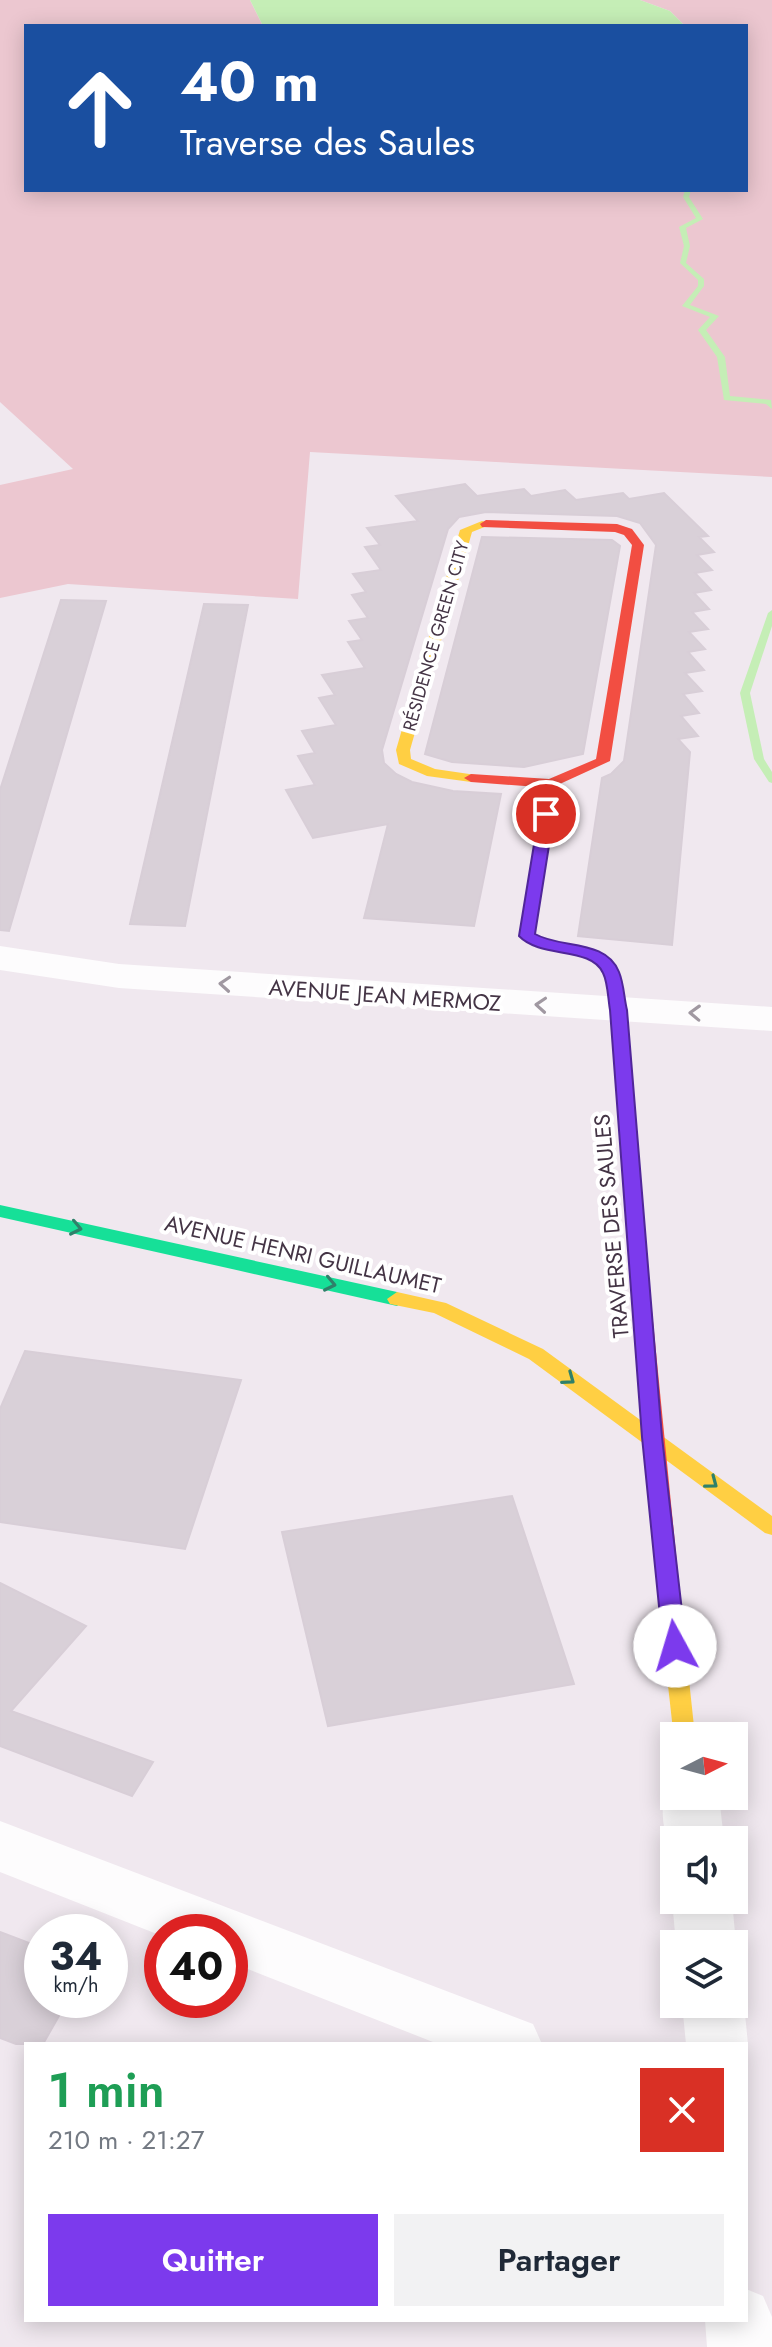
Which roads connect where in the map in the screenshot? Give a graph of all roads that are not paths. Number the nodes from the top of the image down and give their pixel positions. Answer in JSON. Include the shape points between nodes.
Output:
{"nodes":[{"id":1,"x":551,"y":784,"type":"junction"},
{"id":2,"x":0,"y":958,"type":"edge"},
{"id":3,"x":618,"y":1010,"type":"junction"},
{"id":4,"x":772,"y":1019,"type":"edge"},
{"id":5,"x":0,"y":1211,"type":"edge"},
{"id":6,"x":652,"y":1437,"type":"junction"},
{"id":7,"x":772,"y":1527,"type":"edge"},
{"id":8,"x":683,"y":1722,"type":"edge"},
{"id":9,"x":0,"y":1846,"type":"edge"},
{"id":10,"x":175,"y":1914,"type":"edge"},
{"id":11,"x":248,"y":1942,"type":"edge"},
{"id":12,"x":714,"y":2018,"type":"edge"},
{"id":13,"x":506,"y":2042,"type":"edge"},
{"id":14,"x":717,"y":2042,"type":"edge"},
{"id":15,"x":739,"y":2322,"type":"edge"},
{"id":16,"x":741,"y":2347,"type":"edge"}],
"edges":[{"from":1,"to":1,"type":"street","name":"RÉSIDENCE GREEN CITY","via":[[603,761],[638,545],[617,528],[471,526],[404,761],[433,774]]},
{"from":1,"to":3,"type":"street","via":[[527,936],[543,945],[597,955],[611,971]]},
{"from":3,"to":2,"type":"street","name":"AVENUE JEAN MERMOZ","one_way":true,"via":[[119,976]]},
{"from":4,"to":3,"type":"street","name":"AVENUE JEAN MERMOZ","one_way":true},
{"from":3,"to":6,"type":"street","name":"TRAVERSE DES SAULES"},
{"from":5,"to":6,"type":"street","name":"AVENUE HENRI GUILLAUMET","one_way":true,"via":[[439,1308],[536,1354]]},
{"from":6,"to":7,"type":"street","name":"AVENUE HENRI GUILLAUMET","one_way":true},
{"from":6,"to":8,"type":"street","name":"TRAVERSE DES SAULES"},
{"from":9,"to":10,"type":"street"},
{"from":11,"to":13,"type":"street"},
{"from":12,"to":14,"type":"street"},
{"from":15,"to":16,"type":"street"}]}
